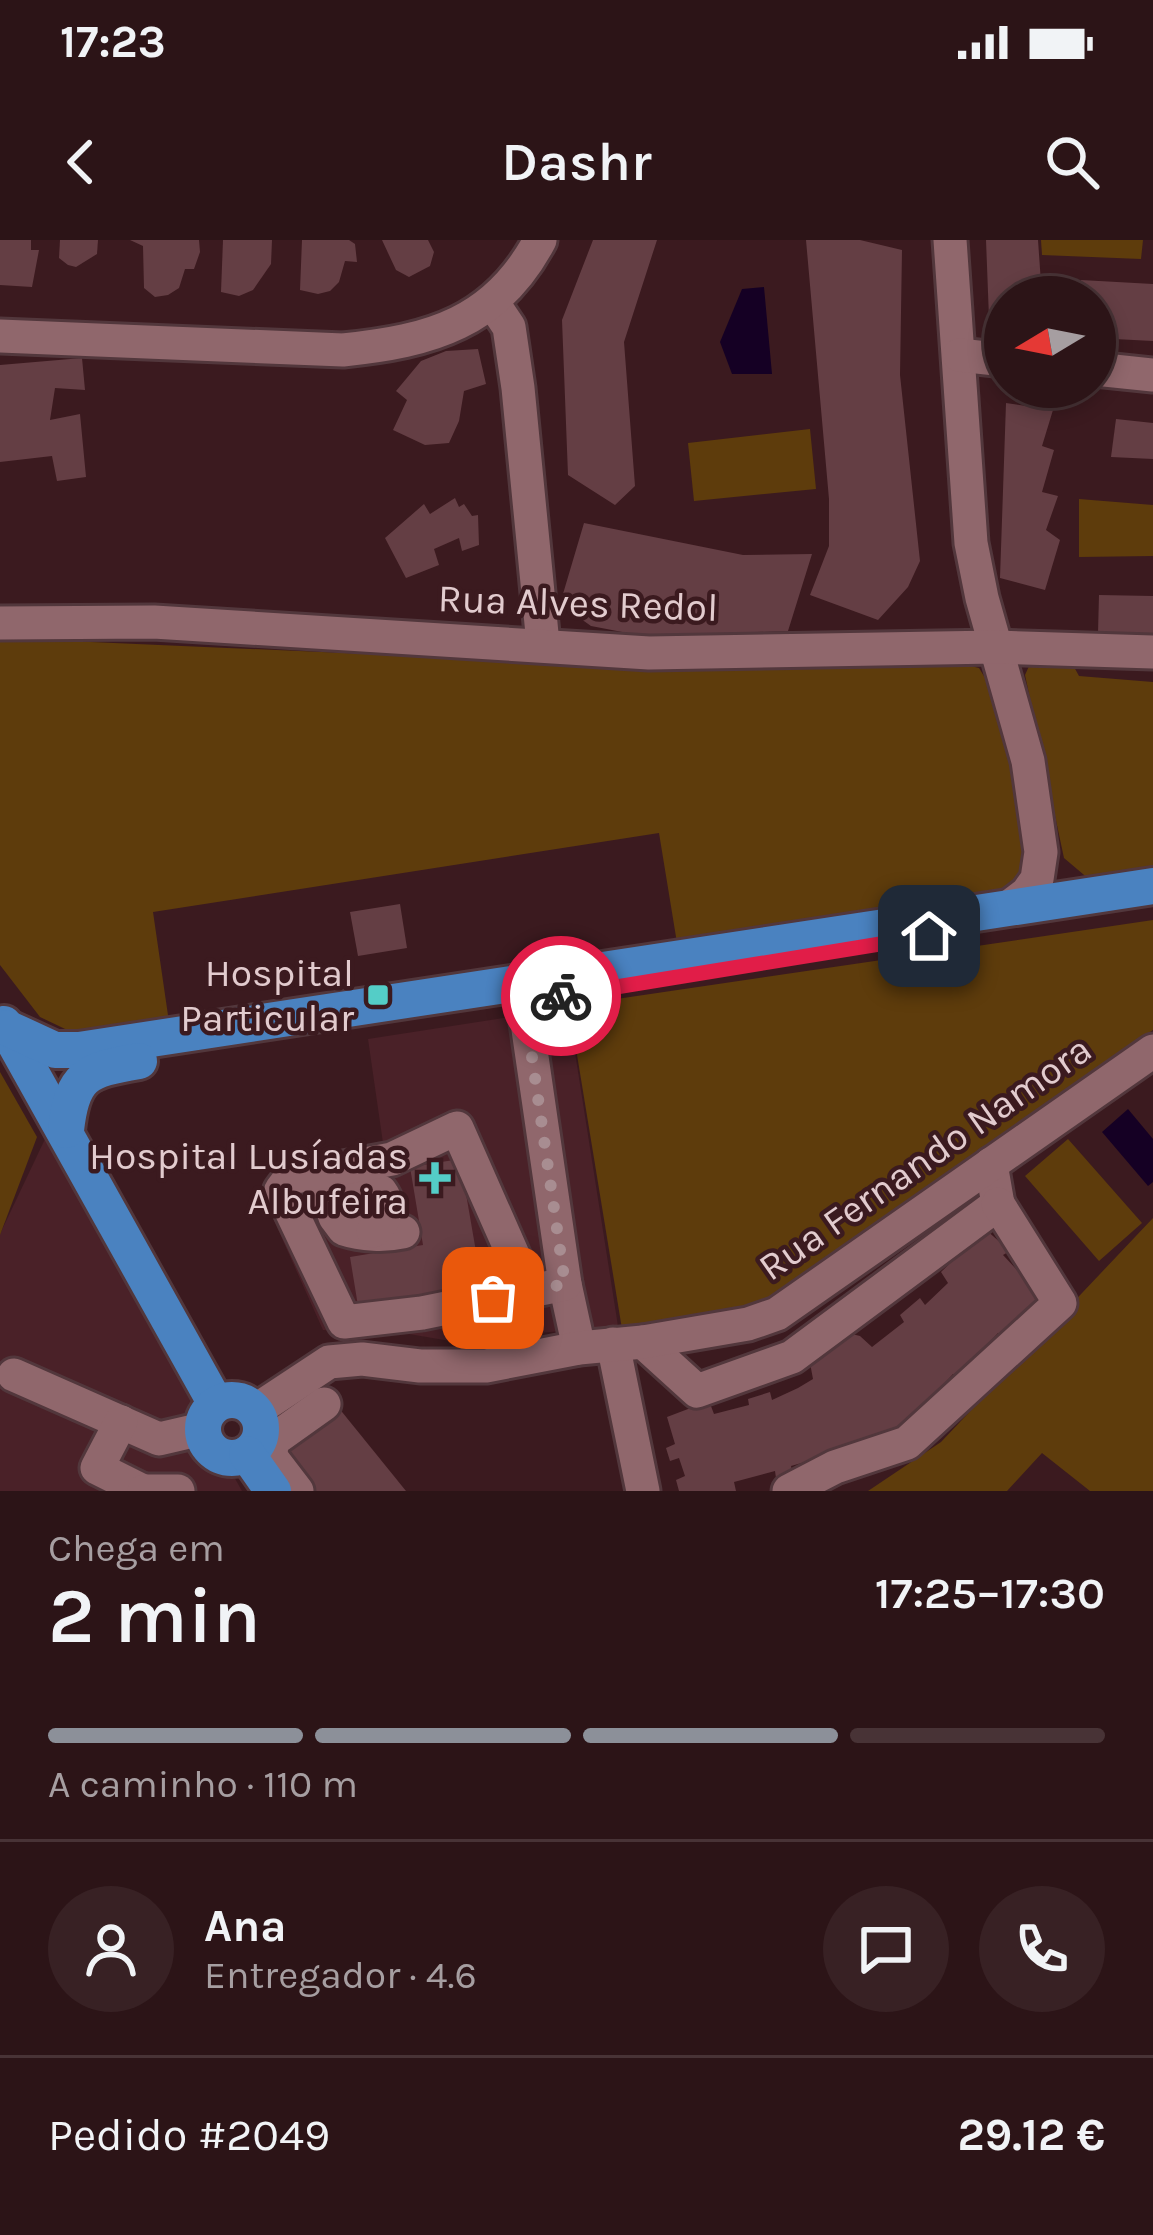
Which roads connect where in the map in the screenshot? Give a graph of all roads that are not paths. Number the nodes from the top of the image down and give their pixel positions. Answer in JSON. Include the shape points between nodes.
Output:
{"nodes":[{"id":1,"x":540,"y":240,"type":"edge"},
{"id":2,"x":950,"y":240,"type":"edge"},
{"id":3,"x":493,"y":303,"type":"junction"},
{"id":4,"x":0,"y":336,"type":"edge"},
{"id":5,"x":959,"y":355,"type":"junction"},
{"id":6,"x":984,"y":358,"type":"edge"},
{"id":7,"x":1116,"y":371,"type":"edge"},
{"id":8,"x":1153,"y":375,"type":"edge"},
{"id":9,"x":0,"y":623,"type":"edge"},
{"id":10,"x":544,"y":644,"type":"junction"},
{"id":11,"x":996,"y":647,"type":"junction"},
{"id":12,"x":1153,"y":652,"type":"edge"},
{"id":13,"x":1153,"y":886,"type":"edge"},
{"id":14,"x":1048,"y":892,"type":"junction"},
{"id":15,"x":1153,"y":900,"type":"edge"},
{"id":16,"x":524,"y":1002,"type":"junction"},
{"id":17,"x":3,"y":1023,"type":"edge"},
{"id":18,"x":1153,"y":1051,"type":"edge"},
{"id":19,"x":66,"y":1130,"type":"junction"},
{"id":20,"x":992,"y":1164,"type":"junction"},
{"id":21,"x":330,"y":1183,"type":"junction"},
{"id":22,"x":998,"y":1204,"type":"junction"},
{"id":23,"x":388,"y":1231,"type":"dead end"},
{"id":24,"x":565,"y":1284,"type":"junction"},
{"id":25,"x":529,"y":1291,"type":"junction"},
{"id":26,"x":422,"y":1312,"type":"junction"},
{"id":27,"x":628,"y":1343,"type":"junction"},
{"id":28,"x":578,"y":1348,"type":"junction"},
{"id":29,"x":420,"y":1366,"type":"junction"},
{"id":30,"x":14,"y":1375,"type":"dead end"},
{"id":31,"x":323,"y":1403,"type":"dead end"},
{"id":32,"x":255,"y":1412,"type":"junction"},
{"id":33,"x":209,"y":1416,"type":"junction"},
{"id":34,"x":121,"y":1422,"type":"junction"},
{"id":35,"x":247,"y":1454,"type":"junction"},
{"id":36,"x":144,"y":1491,"type":"edge"},
{"id":37,"x":178,"y":1491,"type":"edge"},
{"id":38,"x":273,"y":1491,"type":"edge"},
{"id":39,"x":297,"y":1491,"type":"edge"},
{"id":40,"x":643,"y":1491,"type":"edge"},
{"id":41,"x":789,"y":1491,"type":"edge"}],
"edges":[{"from":1,"to":3,"type":"street"},
{"from":2,"to":5,"type":"street"},
{"from":3,"to":4,"type":"street","via":[[428,334],[343,350]]},
{"from":3,"to":10,"type":"street","via":[[509,327]]},
{"from":5,"to":6,"type":"street"},
{"from":5,"to":11,"type":"street","via":[[971,543]]},
{"from":7,"to":8,"type":"street"},
{"from":9,"to":10,"type":"street","name":"Rua Alves Redol","via":[[154,622]]},
{"from":10,"to":11,"type":"street","name":"Rua Alves Redol","via":[[649,653]]},
{"from":11,"to":12,"type":"street","name":"Rua Alves Redol"},
{"from":11,"to":14,"type":"street","via":[[1028,761]]},
{"from":13,"to":14,"type":"main road"},
{"from":14,"to":15,"type":"main road"},
{"from":14,"to":16,"type":"main road"},
{"from":14,"to":17,"type":"main road","via":[[79,1050],[56,1050]]},
{"from":16,"to":19,"type":"main road","via":[[113,1065],[81,1078],[70,1094]]},
{"from":16,"to":24,"type":"street"},
{"from":17,"to":19,"type":"main road"},
{"from":18,"to":20,"type":"street","name":"Rua Fernando Namora"},
{"from":19,"to":33,"type":"main road"},
{"from":20,"to":22,"type":"street"},
{"from":20,"to":27,"type":"street","name":"Rua Fernando Namora","via":[[777,1314]]},
{"from":21,"to":23,"type":"street","via":[[339,1225]]},
{"from":21,"to":25,"type":"street","via":[[457,1128]]},
{"from":21,"to":26,"type":"street","via":[[290,1178],[280,1190],[337,1313],[356,1323]]},
{"from":22,"to":27,"type":"street","via":[[792,1357],[698,1391]]},
{"from":22,"to":41,"type":"street","via":[[1060,1304],[907,1443]]},
{"from":24,"to":25,"type":"street"},
{"from":24,"to":28,"type":"street"},
{"from":25,"to":26,"type":"street"},
{"from":26,"to":29,"type":"street"},
{"from":27,"to":28,"type":"street","name":"Rua Fernando Namora"},
{"from":27,"to":40,"type":"street"},
{"from":28,"to":29,"type":"street","name":"Rua Fernando Namora","via":[[486,1366]]},
{"from":29,"to":32,"type":"street","name":"Rua Fernando Namora","via":[[329,1362]]},
{"from":30,"to":34,"type":"street"},
{"from":31,"to":39,"type":"street","via":[[272,1441],[272,1457]]},
{"from":32,"to":33,"type":"main road","via":[[242,1401]]},
{"from":32,"to":35,"type":"main road","via":[[259,1439]]},
{"from":33,"to":34,"type":"street","via":[[159,1438]]},
{"from":33,"to":35,"type":"main road","via":[[210,1448],[227,1458]]},
{"from":34,"to":36,"type":"street","via":[[97,1468]]},
{"from":35,"to":38,"type":"main road"},
{"from":36,"to":37,"type":"street"}]}
